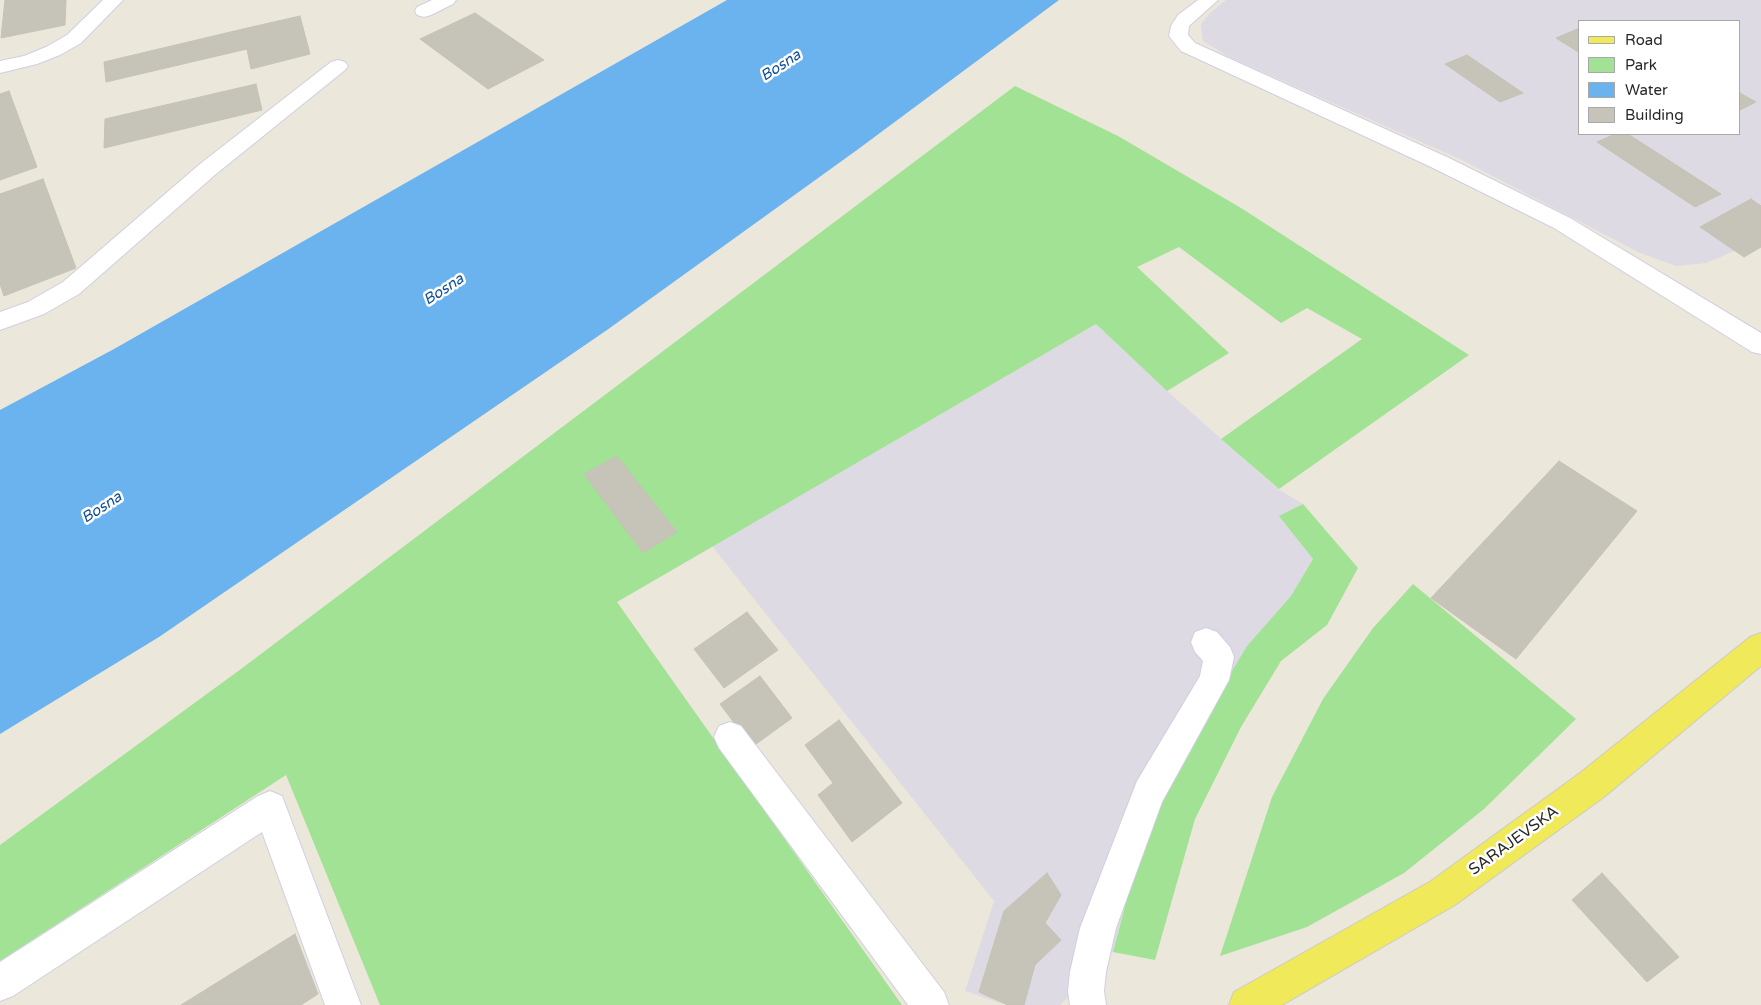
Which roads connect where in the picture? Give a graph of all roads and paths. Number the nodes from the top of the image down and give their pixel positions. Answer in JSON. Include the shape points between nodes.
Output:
{"nodes":[{"id":1,"x":87,"y":0,"type":"edge"},
{"id":2,"x":114,"y":0,"type":"edge"},
{"id":3,"x":447,"y":0,"type":"edge"},
{"id":4,"x":1209,"y":0,"type":"edge"},
{"id":5,"x":424,"y":11,"type":"dead end"},
{"id":6,"x":87,"y":27,"type":"junction"},
{"id":7,"x":338,"y":66,"type":"dead end"},
{"id":8,"x":0,"y":67,"type":"edge"},
{"id":9,"x":0,"y":321,"type":"edge"},
{"id":10,"x":1761,"y":345,"type":"edge"},
{"id":11,"x":1206,"y":642,"type":"dead end"},
{"id":12,"x":1761,"y":647,"type":"edge"},
{"id":13,"x":730,"y":737,"type":"dead end"},
{"id":14,"x":0,"y":983,"type":"edge"},
{"id":15,"x":343,"y":1005,"type":"edge"},
{"id":16,"x":931,"y":1005,"type":"edge"},
{"id":17,"x":1088,"y":1005,"type":"edge"},
{"id":18,"x":1247,"y":1005,"type":"edge"}],
"edges":[{"from":1,"to":6,"type":"street"},
{"from":2,"to":6,"type":"street"},
{"from":3,"to":5,"type":"street"},
{"from":4,"to":10,"type":"street","via":[[1180,26],[1178,36],[1188,47],[1439,162],[1562,223]]},
{"from":6,"to":8,"type":"street","via":[[53,51]]},
{"from":7,"to":9,"type":"street","via":[[208,169],[71,288],[36,308]]},
{"from":11,"to":17,"type":"street","via":[[1219,657],[1214,680],[1148,793],[1098,928],[1088,972]]},
{"from":12,"to":18,"type":"main road","name":"SARAJEVSKA","via":[[1592,785],[1443,894]]},
{"from":13,"to":16,"type":"street"},
{"from":14,"to":15,"type":"street","via":[[270,808]]}]}
